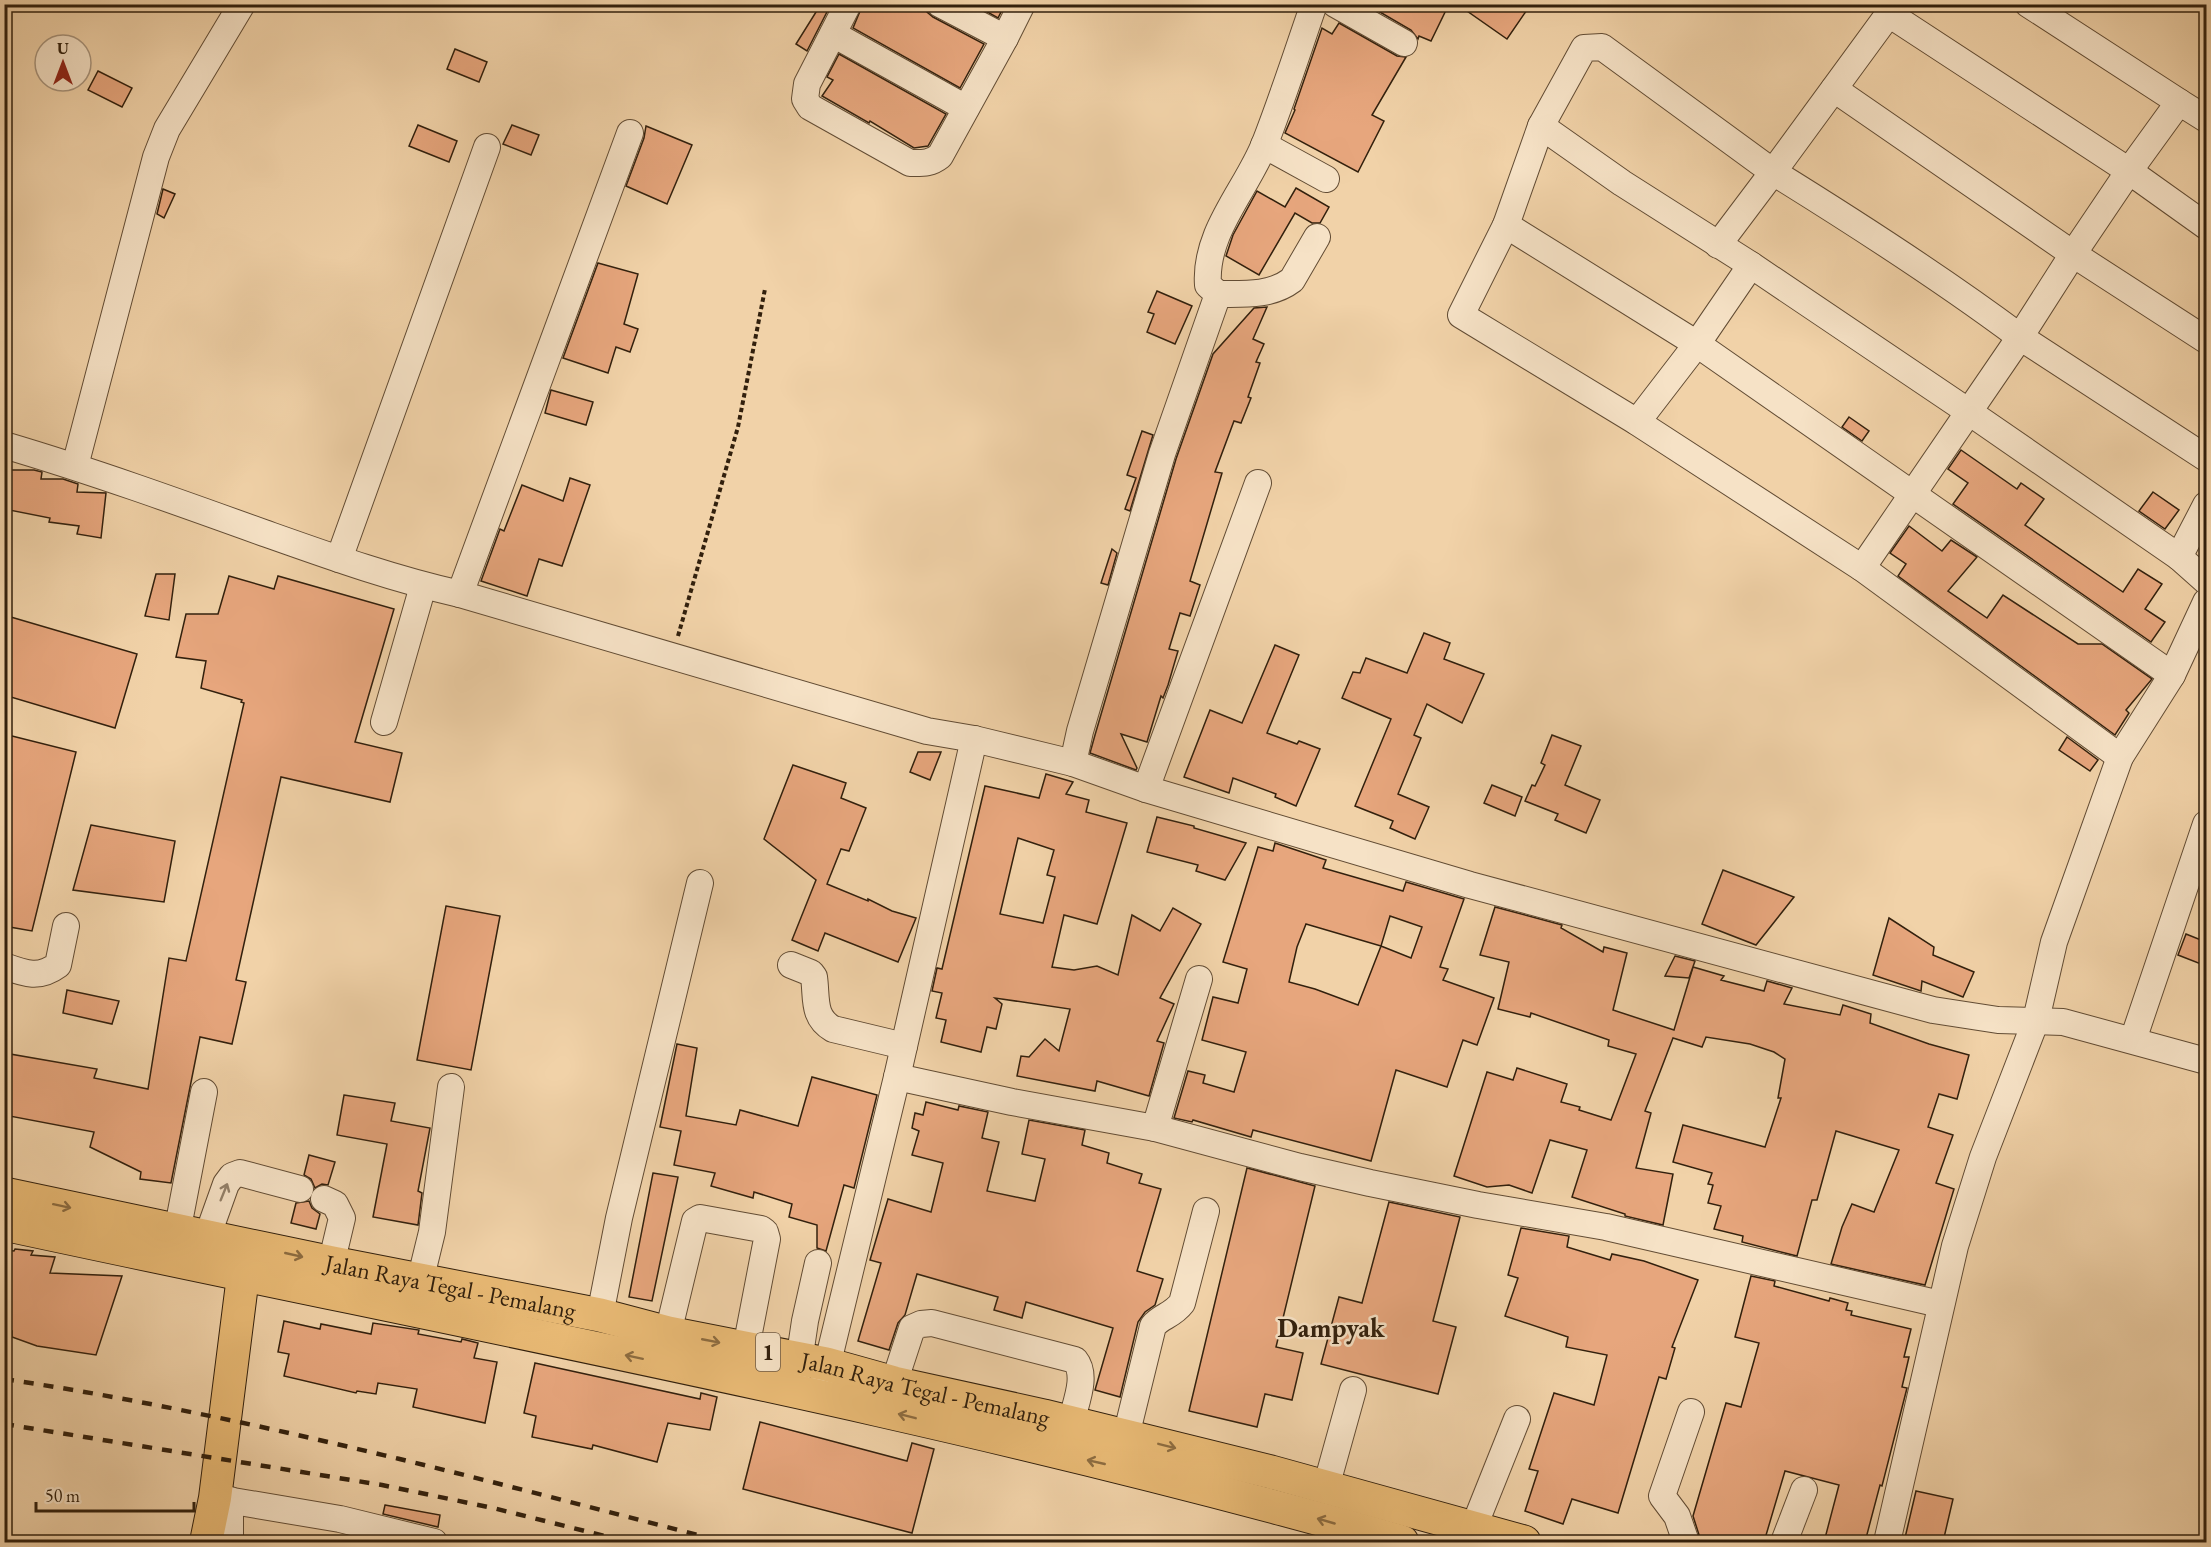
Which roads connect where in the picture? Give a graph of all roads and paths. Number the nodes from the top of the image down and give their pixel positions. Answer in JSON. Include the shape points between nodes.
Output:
{"nodes":[{"id":1,"x":242,"y":4,"type":"edge"},
{"id":2,"x":848,"y":4,"type":"edge"},
{"id":3,"x":940,"y":4,"type":"edge"},
{"id":4,"x":1022,"y":4,"type":"edge"},
{"id":5,"x":1314,"y":4,"type":"edge"},
{"id":6,"x":1335,"y":4,"type":"edge"},
{"id":7,"x":2028,"y":4,"type":"edge"},
{"id":8,"x":1893,"y":9,"type":"edge"},
{"id":9,"x":833,"y":34,"type":"junction"},
{"id":10,"x":1005,"y":38,"type":"junction"},
{"id":11,"x":1404,"y":43,"type":"dead end"},
{"id":12,"x":1834,"y":89,"type":"junction"},
{"id":13,"x":2179,"y":102,"type":"junction"},
{"id":14,"x":966,"y":108,"type":"junction"},
{"id":15,"x":2206,"y":119,"type":"edge"},
{"id":16,"x":1541,"y":126,"type":"junction"},
{"id":17,"x":630,"y":133,"type":"dead end"},
{"id":18,"x":1264,"y":145,"type":"junction"},
{"id":19,"x":487,"y":147,"type":"dead end"},
{"id":20,"x":2129,"y":171,"type":"junction"},
{"id":21,"x":1773,"y":172,"type":"junction"},
{"id":22,"x":1326,"y":179,"type":"dead end"},
{"id":23,"x":1506,"y":225,"type":"junction"},
{"id":24,"x":2206,"y":226,"type":"edge"},
{"id":25,"x":1317,"y":237,"type":"dead end"},
{"id":26,"x":1718,"y":245,"type":"junction"},
{"id":27,"x":2073,"y":254,"type":"junction"},
{"id":28,"x":1751,"y":265,"type":"junction"},
{"id":29,"x":765,"y":289,"type":"dead end"},
{"id":30,"x":1218,"y":294,"type":"junction"},
{"id":31,"x":2020,"y":337,"type":"junction"},
{"id":32,"x":2206,"y":340,"type":"edge"},
{"id":33,"x":1697,"y":344,"type":"junction"},
{"id":34,"x":1970,"y":412,"type":"junction"},
{"id":35,"x":1637,"y":422,"type":"junction"},
{"id":36,"x":4,"y":445,"type":"edge"},
{"id":37,"x":2206,"y":458,"type":"edge"},
{"id":38,"x":75,"y":466,"type":"junction"},
{"id":39,"x":1258,"y":483,"type":"dead end"},
{"id":40,"x":1911,"y":494,"type":"junction"},
{"id":41,"x":2206,"y":505,"type":"edge"},
{"id":42,"x":2179,"y":557,"type":"junction"},
{"id":43,"x":339,"y":560,"type":"junction"},
{"id":44,"x":1862,"y":568,"type":"junction"},
{"id":45,"x":2206,"y":581,"type":"edge"},
{"id":46,"x":423,"y":586,"type":"junction"},
{"id":47,"x":460,"y":594,"type":"junction"},
{"id":48,"x":2206,"y":602,"type":"edge"},
{"id":49,"x":672,"y":657,"type":"junction"},
{"id":50,"x":2172,"y":675,"type":"junction"},
{"id":51,"x":384,"y":722,"type":"dead end"},
{"id":52,"x":974,"y":740,"type":"junction"},
{"id":53,"x":2120,"y":757,"type":"junction"},
{"id":54,"x":1073,"y":763,"type":"junction"},
{"id":55,"x":1146,"y":789,"type":"junction"},
{"id":56,"x":2206,"y":824,"type":"edge"},
{"id":57,"x":700,"y":883,"type":"dead end"},
{"id":58,"x":66,"y":926,"type":"dead end"},
{"id":59,"x":791,"y":965,"type":"dead end"},
{"id":60,"x":4,"y":966,"type":"edge"},
{"id":61,"x":1199,"y":979,"type":"dead end"},
{"id":62,"x":2036,"y":1020,"type":"junction"},
{"id":63,"x":2133,"y":1040,"type":"junction"},
{"id":64,"x":904,"y":1046,"type":"junction"},
{"id":65,"x":2206,"y":1061,"type":"edge"},
{"id":66,"x":897,"y":1077,"type":"junction"},
{"id":67,"x":451,"y":1087,"type":"dead end"},
{"id":68,"x":204,"y":1092,"type":"dead end"},
{"id":69,"x":1155,"y":1128,"type":"junction"},
{"id":70,"x":300,"y":1189,"type":"dead end"},
{"id":71,"x":4,"y":1194,"type":"edge"},
{"id":72,"x":324,"y":1199,"type":"dead end"},
{"id":73,"x":1206,"y":1211,"type":"dead end"},
{"id":74,"x":4,"y":1224,"type":"edge"},
{"id":75,"x":188,"y":1248,"type":"junction"},
{"id":76,"x":247,"y":1260,"type":"junction"},
{"id":77,"x":818,"y":1263,"type":"dead end"},
{"id":78,"x":328,"y":1278,"type":"junction"},
{"id":79,"x":420,"y":1281,"type":"junction"},
{"id":80,"x":1940,"y":1304,"type":"junction"},
{"id":81,"x":600,"y":1315,"type":"junction"},
{"id":82,"x":668,"y":1333,"type":"junction"},
{"id":83,"x":746,"y":1348,"type":"junction"},
{"id":84,"x":810,"y":1377,"type":"junction"},
{"id":85,"x":894,"y":1383,"type":"junction"},
{"id":86,"x":1353,"y":1390,"type":"dead end"},
{"id":87,"x":1691,"y":1412,"type":"dead end"},
{"id":88,"x":1517,"y":1419,"type":"dead end"},
{"id":89,"x":1071,"y":1423,"type":"junction"},
{"id":90,"x":1126,"y":1436,"type":"junction"},
{"id":91,"x":1326,"y":1487,"type":"junction"},
{"id":92,"x":1804,"y":1490,"type":"dead end"},
{"id":93,"x":223,"y":1499,"type":"junction"},
{"id":94,"x":1471,"y":1536,"type":"edge"},
{"id":95,"x":206,"y":1542,"type":"edge"},
{"id":96,"x":230,"y":1542,"type":"edge"},
{"id":97,"x":434,"y":1542,"type":"edge"},
{"id":98,"x":1402,"y":1542,"type":"edge"},
{"id":99,"x":1524,"y":1542,"type":"edge"},
{"id":100,"x":1686,"y":1542,"type":"edge"},
{"id":101,"x":1784,"y":1542,"type":"edge"},
{"id":102,"x":1887,"y":1542,"type":"edge"}],
"edges":[{"from":1,"to":38,"type":"street","via":[[167,129],[156,157]]},
{"from":2,"to":9,"type":"street"},
{"from":3,"to":10,"type":"street"},
{"from":4,"to":10,"type":"street"},
{"from":5,"to":18,"type":"street"},
{"from":6,"to":11,"type":"street"},
{"from":7,"to":13,"type":"street"},
{"from":8,"to":12,"type":"street"},
{"from":8,"to":20,"type":"street"},
{"from":9,"to":14,"type":"street"},
{"from":9,"to":14,"type":"street","via":[[807,84],[810,107],[900,158],[910,163],[932,162],[940,156]]},
{"from":10,"to":14,"type":"street"},
{"from":12,"to":21,"type":"street"},
{"from":12,"to":27,"type":"street"},
{"from":13,"to":15,"type":"street"},
{"from":13,"to":20,"type":"street"},
{"from":16,"to":21,"type":"street","via":[[1584,48],[1602,47]]},
{"from":16,"to":23,"type":"street"},
{"from":16,"to":26,"type":"street"},
{"from":17,"to":47,"type":"street"},
{"from":18,"to":22,"type":"street"},
{"from":18,"to":30,"type":"street","via":[[1217,235],[1208,263],[1208,285]]},
{"from":19,"to":43,"type":"street"},
{"from":20,"to":24,"type":"street"},
{"from":20,"to":27,"type":"street"},
{"from":21,"to":26,"type":"street"},
{"from":21,"to":31,"type":"street","via":[[1974,302]]},
{"from":23,"to":33,"type":"street"},
{"from":23,"to":35,"type":"street","via":[[1461,315]]},
{"from":25,"to":30,"type":"street","via":[[1286,285],[1271,291]]},
{"from":26,"to":28,"type":"street"},
{"from":27,"to":31,"type":"street"},
{"from":27,"to":32,"type":"street"},
{"from":28,"to":33,"type":"street"},
{"from":28,"to":34,"type":"street"},
{"from":29,"to":49,"type":"path","via":[[738,427]]},
{"from":30,"to":54,"type":"street","via":[[1162,454]]},
{"from":31,"to":34,"type":"street"},
{"from":31,"to":37,"type":"street"},
{"from":33,"to":35,"type":"street"},
{"from":33,"to":40,"type":"street"},
{"from":34,"to":40,"type":"street"},
{"from":34,"to":42,"type":"street"},
{"from":35,"to":44,"type":"street"},
{"from":36,"to":38,"type":"street"},
{"from":38,"to":43,"type":"street"},
{"from":39,"to":55,"type":"street"},
{"from":40,"to":44,"type":"street"},
{"from":40,"to":50,"type":"street"},
{"from":41,"to":42,"type":"street"},
{"from":42,"to":45,"type":"street"},
{"from":43,"to":46,"type":"street"},
{"from":44,"to":53,"type":"street"},
{"from":46,"to":47,"type":"street"},
{"from":46,"to":51,"type":"street"},
{"from":47,"to":49,"type":"street"},
{"from":48,"to":50,"type":"street"},
{"from":49,"to":52,"type":"street","via":[[927,731]]},
{"from":50,"to":53,"type":"street"},
{"from":52,"to":54,"type":"street"},
{"from":52,"to":64,"type":"street"},
{"from":53,"to":62,"type":"street","via":[[2054,942]]},
{"from":54,"to":55,"type":"street"},
{"from":55,"to":62,"type":"street","via":[[1493,891],[1925,1008],[1998,1020]]},
{"from":56,"to":63,"type":"street"},
{"from":57,"to":81,"type":"street","via":[[619,1218]]},
{"from":58,"to":60,"type":"street","via":[[58,965],[46,974],[23,973]]},
{"from":59,"to":64,"type":"street","via":[[814,977],[819,1016],[824,1024]]},
{"from":61,"to":69,"type":"street"},
{"from":62,"to":63,"type":"street","via":[[2063,1022]]},
{"from":62,"to":80,"type":"street","via":[[1983,1158]]},
{"from":63,"to":65,"type":"street"},
{"from":64,"to":66,"type":"street"},
{"from":66,"to":69,"type":"street"},
{"from":66,"to":84,"type":"street"},
{"from":67,"to":79,"type":"street","via":[[432,1232]]},
{"from":68,"to":75,"type":"street"},
{"from":69,"to":80,"type":"street","via":[[1370,1183],[1606,1227]]},
{"from":75,"to":70,"type":"street","one_way":true,"via":[[232,1176],[240,1173]]},
{"from":71,"to":75,"type":"highway","name":"Jalan Raya Tegal - Pemalang","number":"1","one_way":true},
{"from":72,"to":78,"type":"street","via":[[335,1204],[342,1218]]},
{"from":73,"to":90,"type":"street","via":[[1182,1303],[1153,1326]]},
{"from":74,"to":75,"type":"highway","name":"Jalan Raya Tegal - Pemalang","number":"1"},
{"from":75,"to":76,"type":"highway","name":"Jalan Raya Tegal - Pemalang","number":"1"},
{"from":76,"to":78,"type":"highway","name":"Jalan Raya Tegal - Pemalang","number":"1"},
{"from":76,"to":93,"type":"main road"},
{"from":77,"to":84,"type":"street"},
{"from":78,"to":79,"type":"highway","name":"Jalan Raya Tegal - Pemalang","number":"1"},
{"from":84,"to":78,"type":"highway","name":"Jalan Raya Tegal - Pemalang","number":"1","one_way":true},
{"from":79,"to":81,"type":"highway","name":"Jalan Raya Tegal - Pemalang","number":"1"},
{"from":80,"to":102,"type":"street"},
{"from":81,"to":82,"type":"highway","name":"Jalan Raya Tegal - Pemalang","number":"1"},
{"from":82,"to":83,"type":"highway","name":"Jalan Raya Tegal - Pemalang","number":"1","one_way":true},
{"from":82,"to":83,"type":"street","via":[[695,1221],[700,1218],[761,1229],[767,1239]]},
{"from":83,"to":84,"type":"highway","name":"Jalan Raya Tegal - Pemalang","number":"1"},
{"from":84,"to":85,"type":"highway","name":"Jalan Raya Tegal - Pemalang","number":"1"},
{"from":98,"to":84,"type":"highway","name":"Jalan Raya Tegal - Pemalang","number":"1","one_way":true},
{"from":85,"to":89,"type":"highway","name":"Jalan Raya Tegal - Pemalang","number":"1"},
{"from":85,"to":89,"type":"street","via":[[912,1328],[932,1323],[1075,1360],[1081,1377]]},
{"from":86,"to":91,"type":"street"},
{"from":87,"to":100,"type":"street","via":[[1662,1496],[1677,1516]]},
{"from":88,"to":94,"type":"street"},
{"from":89,"to":90,"type":"highway","name":"Jalan Raya Tegal - Pemalang","number":"1"},
{"from":90,"to":91,"type":"highway","name":"Jalan Raya Tegal - Pemalang","number":"1","one_way":true},
{"from":91,"to":94,"type":"highway","name":"Jalan Raya Tegal - Pemalang","number":"1"},
{"from":92,"to":101,"type":"street"},
{"from":93,"to":95,"type":"main road"},
{"from":93,"to":96,"type":"street"},
{"from":93,"to":97,"type":"street","via":[[340,1519]]},
{"from":94,"to":99,"type":"highway","name":"Jalan Raya Tegal - Pemalang","number":"1"}]}
